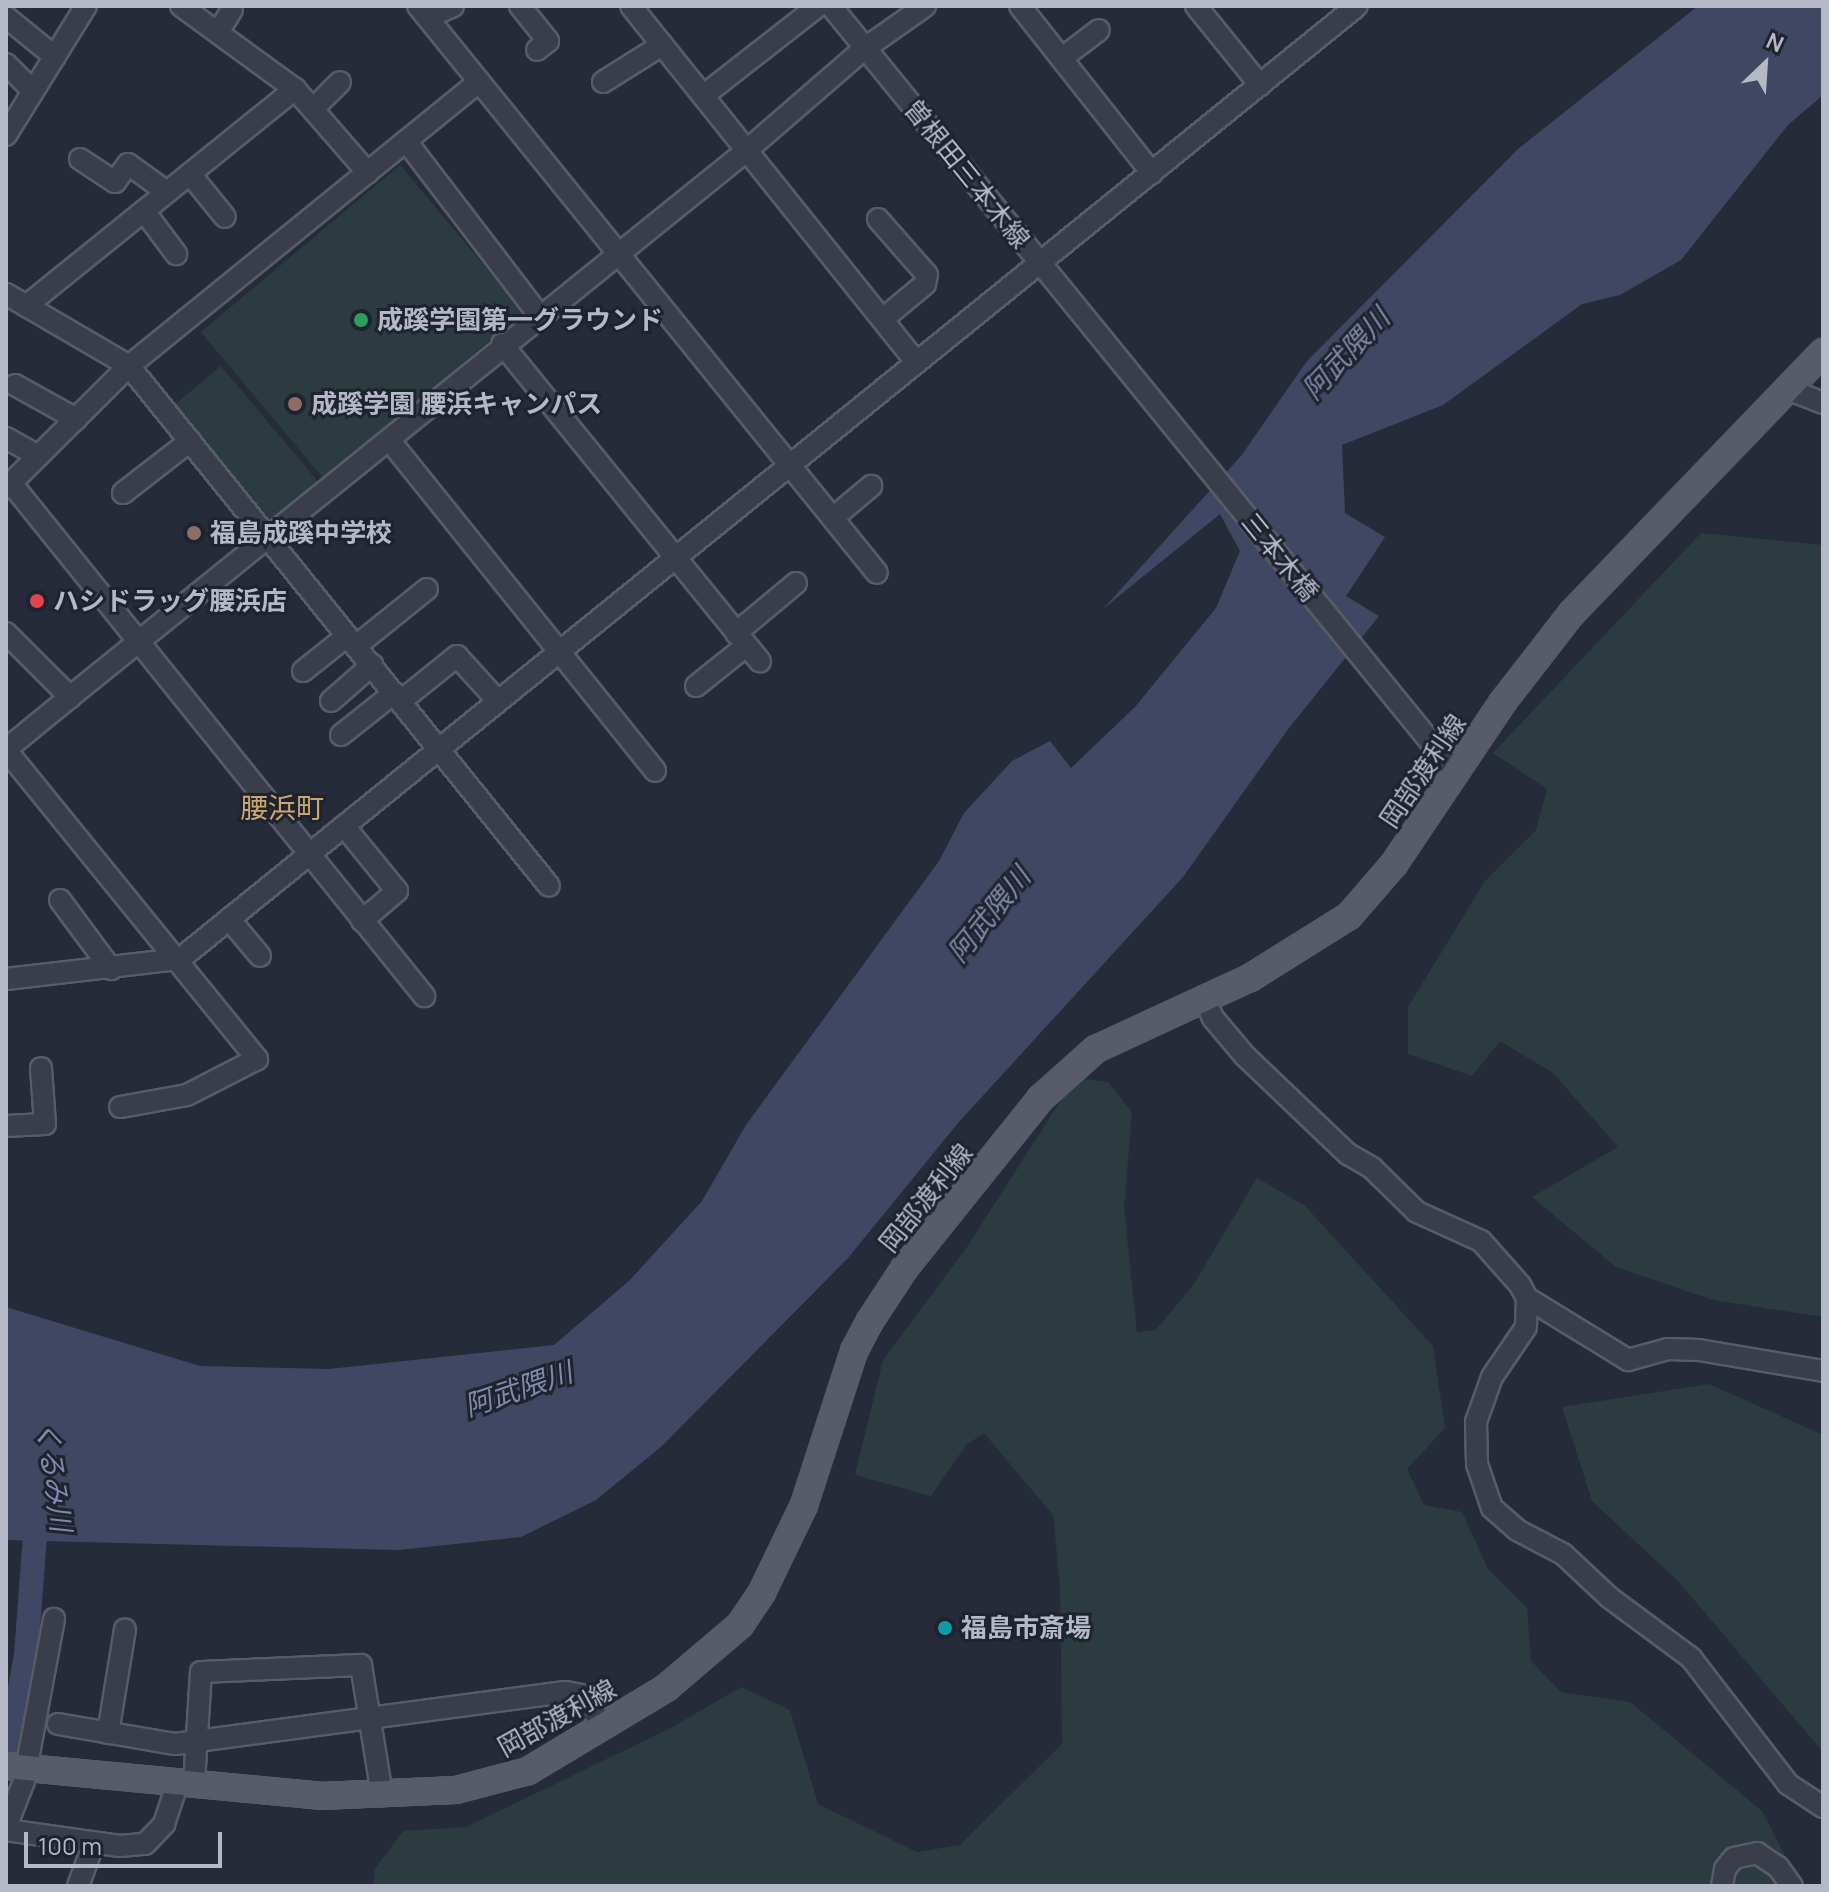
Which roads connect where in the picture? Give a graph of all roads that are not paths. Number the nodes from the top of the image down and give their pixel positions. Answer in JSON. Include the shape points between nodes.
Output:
{"nodes":[{"id":1,"x":86,"y":6,"type":"edge"},
{"id":2,"x":181,"y":6,"type":"edge"},
{"id":3,"x":453,"y":6,"type":"edge"},
{"id":4,"x":520,"y":6,"type":"edge"},
{"id":5,"x":631,"y":6,"type":"edge"},
{"id":6,"x":818,"y":6,"type":"edge"},
{"id":7,"x":831,"y":6,"type":"edge"},
{"id":8,"x":925,"y":6,"type":"edge"},
{"id":9,"x":1020,"y":6,"type":"edge"},
{"id":10,"x":1196,"y":6,"type":"edge"},
{"id":11,"x":1357,"y":6,"type":"edge"},
{"id":12,"x":232,"y":10,"type":"dead end"},
{"id":13,"x":424,"y":11,"type":"edge"},
{"id":14,"x":6,"y":17,"type":"edge"},
{"id":15,"x":1099,"y":30,"type":"dead end"},
{"id":16,"x":218,"y":32,"type":"junction"},
{"id":17,"x":662,"y":45,"type":"junction"},
{"id":18,"x":864,"y":49,"type":"junction"},
{"id":19,"x":537,"y":50,"type":"dead end"},
{"id":20,"x":55,"y":57,"type":"junction"},
{"id":21,"x":1062,"y":58,"type":"junction"},
{"id":22,"x":6,"y":64,"type":"edge"},
{"id":23,"x":340,"y":82,"type":"dead end"},
{"id":24,"x":478,"y":82,"type":"junction"},
{"id":25,"x":603,"y":82,"type":"dead end"},
{"id":26,"x":1260,"y":85,"type":"junction"},
{"id":27,"x":295,"y":89,"type":"junction"},
{"id":28,"x":33,"y":91,"type":"junction"},
{"id":29,"x":703,"y":96,"type":"junction"},
{"id":30,"x":313,"y":109,"type":"junction"},
{"id":31,"x":6,"y":135,"type":"edge"},
{"id":32,"x":406,"y":141,"type":"junction"},
{"id":33,"x":745,"y":152,"type":"junction"},
{"id":34,"x":80,"y":159,"type":"dead end"},
{"id":35,"x":368,"y":173,"type":"junction"},
{"id":36,"x":1152,"y":173,"type":"junction"},
{"id":37,"x":190,"y":174,"type":"junction"},
{"id":38,"x":167,"y":192,"type":"junction"},
{"id":39,"x":144,"y":211,"type":"junction"},
{"id":40,"x":225,"y":217,"type":"dead end"},
{"id":41,"x":878,"y":219,"type":"dead end"},
{"id":42,"x":176,"y":254,"type":"dead end"},
{"id":43,"x":616,"y":254,"type":"junction"},
{"id":44,"x":1038,"y":262,"type":"junction"},
{"id":45,"x":6,"y":294,"type":"edge"},
{"id":46,"x":26,"y":306,"type":"junction"},
{"id":47,"x":539,"y":315,"type":"junction"},
{"id":48,"x":883,"y":319,"type":"junction"},
{"id":49,"x":1104,"y":341,"type":"joint"},
{"id":50,"x":502,"y":344,"type":"junction"},
{"id":51,"x":1823,"y":352,"type":"edge"},
{"id":52,"x":917,"y":363,"type":"junction"},
{"id":53,"x":129,"y":366,"type":"junction"},
{"id":54,"x":15,"y":385,"type":"dead end"},
{"id":55,"x":1787,"y":389,"type":"junction"},
{"id":56,"x":1823,"y":403,"type":"edge"},
{"id":57,"x":76,"y":419,"type":"junction"},
{"id":58,"x":6,"y":438,"type":"edge"},
{"id":59,"x":190,"y":441,"type":"junction"},
{"id":60,"x":390,"y":441,"type":"junction"},
{"id":61,"x":38,"y":456,"type":"junction"},
{"id":62,"x":791,"y":466,"type":"junction"},
{"id":63,"x":8,"y":486,"type":"edge"},
{"id":64,"x":871,"y":486,"type":"dead end"},
{"id":65,"x":123,"y":493,"type":"dead end"},
{"id":66,"x":833,"y":518,"type":"junction"},
{"id":67,"x":271,"y":539,"type":"junction"},
{"id":68,"x":679,"y":556,"type":"junction"},
{"id":69,"x":877,"y":573,"type":"dead end"},
{"id":70,"x":796,"y":583,"type":"dead end"},
{"id":71,"x":427,"y":589,"type":"dead end"},
{"id":72,"x":6,"y":633,"type":"edge"},
{"id":73,"x":741,"y":640,"type":"junction"},
{"id":74,"x":351,"y":641,"type":"junction"},
{"id":75,"x":139,"y":642,"type":"junction"},
{"id":76,"x":558,"y":652,"type":"junction"},
{"id":77,"x":760,"y":662,"type":"dead end"},
{"id":78,"x":372,"y":665,"type":"junction"},
{"id":79,"x":303,"y":671,"type":"dead end"},
{"id":80,"x":696,"y":686,"type":"dead end"},
{"id":81,"x":70,"y":697,"type":"junction"},
{"id":82,"x":398,"y":697,"type":"junction"},
{"id":83,"x":331,"y":701,"type":"dead end"},
{"id":84,"x":498,"y":701,"type":"junction"},
{"id":85,"x":341,"y":735,"type":"dead end"},
{"id":86,"x":437,"y":748,"type":"junction"},
{"id":87,"x":8,"y":755,"type":"edge"},
{"id":88,"x":655,"y":771,"type":"dead end"},
{"id":89,"x":1455,"y":772,"type":"junction"},
{"id":90,"x":344,"y":826,"type":"junction"},
{"id":91,"x":308,"y":854,"type":"junction"},
{"id":92,"x":549,"y":886,"type":"dead end"},
{"id":93,"x":60,"y":900,"type":"dead end"},
{"id":94,"x":229,"y":919,"type":"junction"},
{"id":95,"x":362,"y":921,"type":"junction"},
{"id":96,"x":260,"y":956,"type":"dead end"},
{"id":97,"x":180,"y":959,"type":"junction"},
{"id":98,"x":111,"y":969,"type":"junction"},
{"id":99,"x":6,"y":979,"type":"edge"},
{"id":100,"x":424,"y":996,"type":"dead end"},
{"id":101,"x":1204,"y":997,"type":"junction"},
{"id":102,"x":41,"y":1068,"type":"dead end"},
{"id":103,"x":120,"y":1107,"type":"dead end"},
{"id":104,"x":6,"y":1126,"type":"edge"},
{"id":105,"x":1527,"y":1298,"type":"junction"},
{"id":106,"x":1823,"y":1371,"type":"edge"},
{"id":107,"x":54,"y":1619,"type":"dead end"},
{"id":108,"x":125,"y":1629,"type":"dead end"},
{"id":109,"x":371,"y":1721,"type":"junction"},
{"id":110,"x":58,"y":1724,"type":"dead end"},
{"id":111,"x":604,"y":1726,"type":"junction"},
{"id":112,"x":108,"y":1733,"type":"junction"},
{"id":113,"x":198,"y":1742,"type":"junction"},
{"id":114,"x":16,"y":1768,"type":"edge"},
{"id":115,"x":186,"y":1783,"type":"junction"},
{"id":116,"x":382,"y":1795,"type":"junction"},
{"id":117,"x":1823,"y":1807,"type":"edge"},
{"id":118,"x":6,"y":1828,"type":"edge"},
{"id":119,"x":94,"y":1843,"type":"junction"},
{"id":120,"x":78,"y":1886,"type":"edge"},
{"id":121,"x":1722,"y":1886,"type":"edge"},
{"id":122,"x":1792,"y":1886,"type":"edge"}],
"edges":[{"from":1,"to":20,"type":"street"},
{"from":2,"to":16,"type":"street"},
{"from":3,"to":13,"type":"street"},
{"from":4,"to":19,"type":"street","via":[[548,41]]},
{"from":5,"to":17,"type":"street"},
{"from":6,"to":29,"type":"street"},
{"from":7,"to":18,"type":"street","name":"曽根田三本木線"},
{"from":8,"to":18,"type":"street"},
{"from":9,"to":21,"type":"street"},
{"from":10,"to":26,"type":"street"},
{"from":11,"to":26,"type":"street"},
{"from":12,"to":16,"type":"street"},
{"from":13,"to":24,"type":"street"},
{"from":14,"to":20,"type":"street"},
{"from":15,"to":21,"type":"street"},
{"from":16,"to":27,"type":"street"},
{"from":17,"to":25,"type":"street"},
{"from":17,"to":29,"type":"street"},
{"from":18,"to":33,"type":"street"},
{"from":18,"to":44,"type":"street","name":"曽根田三本木線"},
{"from":20,"to":28,"type":"street"},
{"from":21,"to":36,"type":"street"},
{"from":22,"to":28,"type":"street"},
{"from":23,"to":30,"type":"street"},
{"from":24,"to":32,"type":"street"},
{"from":24,"to":43,"type":"street"},
{"from":26,"to":36,"type":"street"},
{"from":27,"to":30,"type":"street"},
{"from":27,"to":37,"type":"street"},
{"from":28,"to":31,"type":"street"},
{"from":29,"to":33,"type":"street"},
{"from":30,"to":35,"type":"street"},
{"from":32,"to":35,"type":"street"},
{"from":32,"to":47,"type":"street"},
{"from":33,"to":43,"type":"street"},
{"from":33,"to":48,"type":"street"},
{"from":34,"to":38,"type":"street","via":[[115,182],[128,164]]},
{"from":35,"to":53,"type":"street"},
{"from":36,"to":44,"type":"street"},
{"from":37,"to":38,"type":"street"},
{"from":37,"to":40,"type":"street"},
{"from":38,"to":39,"type":"street"},
{"from":39,"to":42,"type":"street"},
{"from":39,"to":46,"type":"street"},
{"from":41,"to":48,"type":"street","via":[[927,275],[925,284]]},
{"from":43,"to":47,"type":"street"},
{"from":43,"to":62,"type":"street"},
{"from":44,"to":49,"type":"street","name":"曽根田三本木線"},
{"from":44,"to":52,"type":"street"},
{"from":45,"to":46,"type":"street"},
{"from":46,"to":53,"type":"street"},
{"from":47,"to":50,"type":"street"},
{"from":48,"to":52,"type":"street"},
{"from":49,"to":89,"type":"street","name":"三本木橋"},
{"from":50,"to":60,"type":"street"},
{"from":50,"to":68,"type":"street"},
{"from":51,"to":55,"type":"main road","name":"岡部渡利線"},
{"from":52,"to":62,"type":"street"},
{"from":53,"to":57,"type":"street"},
{"from":53,"to":59,"type":"street"},
{"from":54,"to":57,"type":"street"},
{"from":55,"to":56,"type":"street"},
{"from":55,"to":89,"type":"main road","name":"岡部渡利線","via":[[1571,614]]},
{"from":57,"to":61,"type":"street"},
{"from":58,"to":61,"type":"street"},
{"from":59,"to":65,"type":"street"},
{"from":59,"to":67,"type":"street"},
{"from":60,"to":67,"type":"street"},
{"from":60,"to":76,"type":"street"},
{"from":61,"to":63,"type":"street"},
{"from":62,"to":66,"type":"street"},
{"from":62,"to":68,"type":"street"},
{"from":63,"to":75,"type":"street"},
{"from":64,"to":66,"type":"street"},
{"from":66,"to":69,"type":"street"},
{"from":67,"to":74,"type":"street"},
{"from":67,"to":75,"type":"street"},
{"from":68,"to":73,"type":"street"},
{"from":68,"to":76,"type":"street"},
{"from":70,"to":73,"type":"street"},
{"from":71,"to":74,"type":"street"},
{"from":72,"to":81,"type":"street"},
{"from":73,"to":77,"type":"street"},
{"from":73,"to":80,"type":"street"},
{"from":74,"to":78,"type":"street"},
{"from":74,"to":79,"type":"street"},
{"from":75,"to":81,"type":"street"},
{"from":75,"to":91,"type":"street"},
{"from":76,"to":84,"type":"street"},
{"from":76,"to":88,"type":"street"},
{"from":78,"to":82,"type":"street"},
{"from":78,"to":83,"type":"street"},
{"from":81,"to":87,"type":"street","via":[[9,747]]},
{"from":82,"to":84,"type":"street","via":[[457,656]]},
{"from":82,"to":85,"type":"street"},
{"from":82,"to":86,"type":"street"},
{"from":84,"to":86,"type":"street"},
{"from":86,"to":90,"type":"street"},
{"from":86,"to":92,"type":"street"},
{"from":87,"to":97,"type":"street"},
{"from":89,"to":101,"type":"main road","name":"岡部渡利線","via":[[1394,864],[1349,916],[1309,946]]},
{"from":90,"to":91,"type":"street"},
{"from":90,"to":95,"type":"street","via":[[397,891]]},
{"from":91,"to":94,"type":"street"},
{"from":91,"to":95,"type":"street"},
{"from":93,"to":98,"type":"street"},
{"from":94,"to":96,"type":"street"},
{"from":94,"to":97,"type":"street"},
{"from":95,"to":100,"type":"street"},
{"from":97,"to":98,"type":"street"},
{"from":97,"to":103,"type":"street","via":[[257,1059],[187,1095]]},
{"from":98,"to":99,"type":"street"},
{"from":101,"to":105,"type":"street","via":[[1213,1018],[1292,1102],[1372,1168],[1405,1204],[1487,1245]]},
{"from":101,"to":111,"type":"main road","name":"岡部渡利線","via":[[1096,1049],[1041,1098],[904,1269],[870,1321],[854,1351],[780,1562],[740,1625],[666,1688]]},
{"from":102,"to":104,"type":"street","via":[[45,1124]]},
{"from":105,"to":106,"type":"street","via":[[1628,1360],[1668,1349],[1699,1350]]},
{"from":105,"to":117,"type":"street","via":[[1526,1327],[1492,1377],[1476,1422],[1477,1464],[1488,1503],[1517,1530],[1563,1554],[1610,1598],[1691,1658],[1788,1784]]},
{"from":107,"to":114,"type":"street"},
{"from":108,"to":112,"type":"street"},
{"from":109,"to":111,"type":"street","via":[[566,1692],[581,1695]]},
{"from":109,"to":113,"type":"street"},
{"from":109,"to":113,"type":"street","via":[[361,1665],[201,1672]]},
{"from":109,"to":116,"type":"street"},
{"from":110,"to":112,"type":"street"},
{"from":111,"to":116,"type":"main road","name":"岡部渡利線","via":[[528,1771],[495,1782]]},
{"from":112,"to":113,"type":"street","via":[[175,1744]]},
{"from":113,"to":115,"type":"street"},
{"from":114,"to":115,"type":"main road","name":"岡部渡利線"},
{"from":114,"to":118,"type":"street"},
{"from":115,"to":116,"type":"main road","name":"岡部渡利線","via":[[321,1796]]},
{"from":115,"to":119,"type":"street","via":[[164,1824],[145,1844]]},
{"from":118,"to":119,"type":"street"},
{"from":119,"to":120,"type":"street"},
{"from":121,"to":122,"type":"street","via":[[1734,1858],[1757,1853],[1778,1867]]}]}
